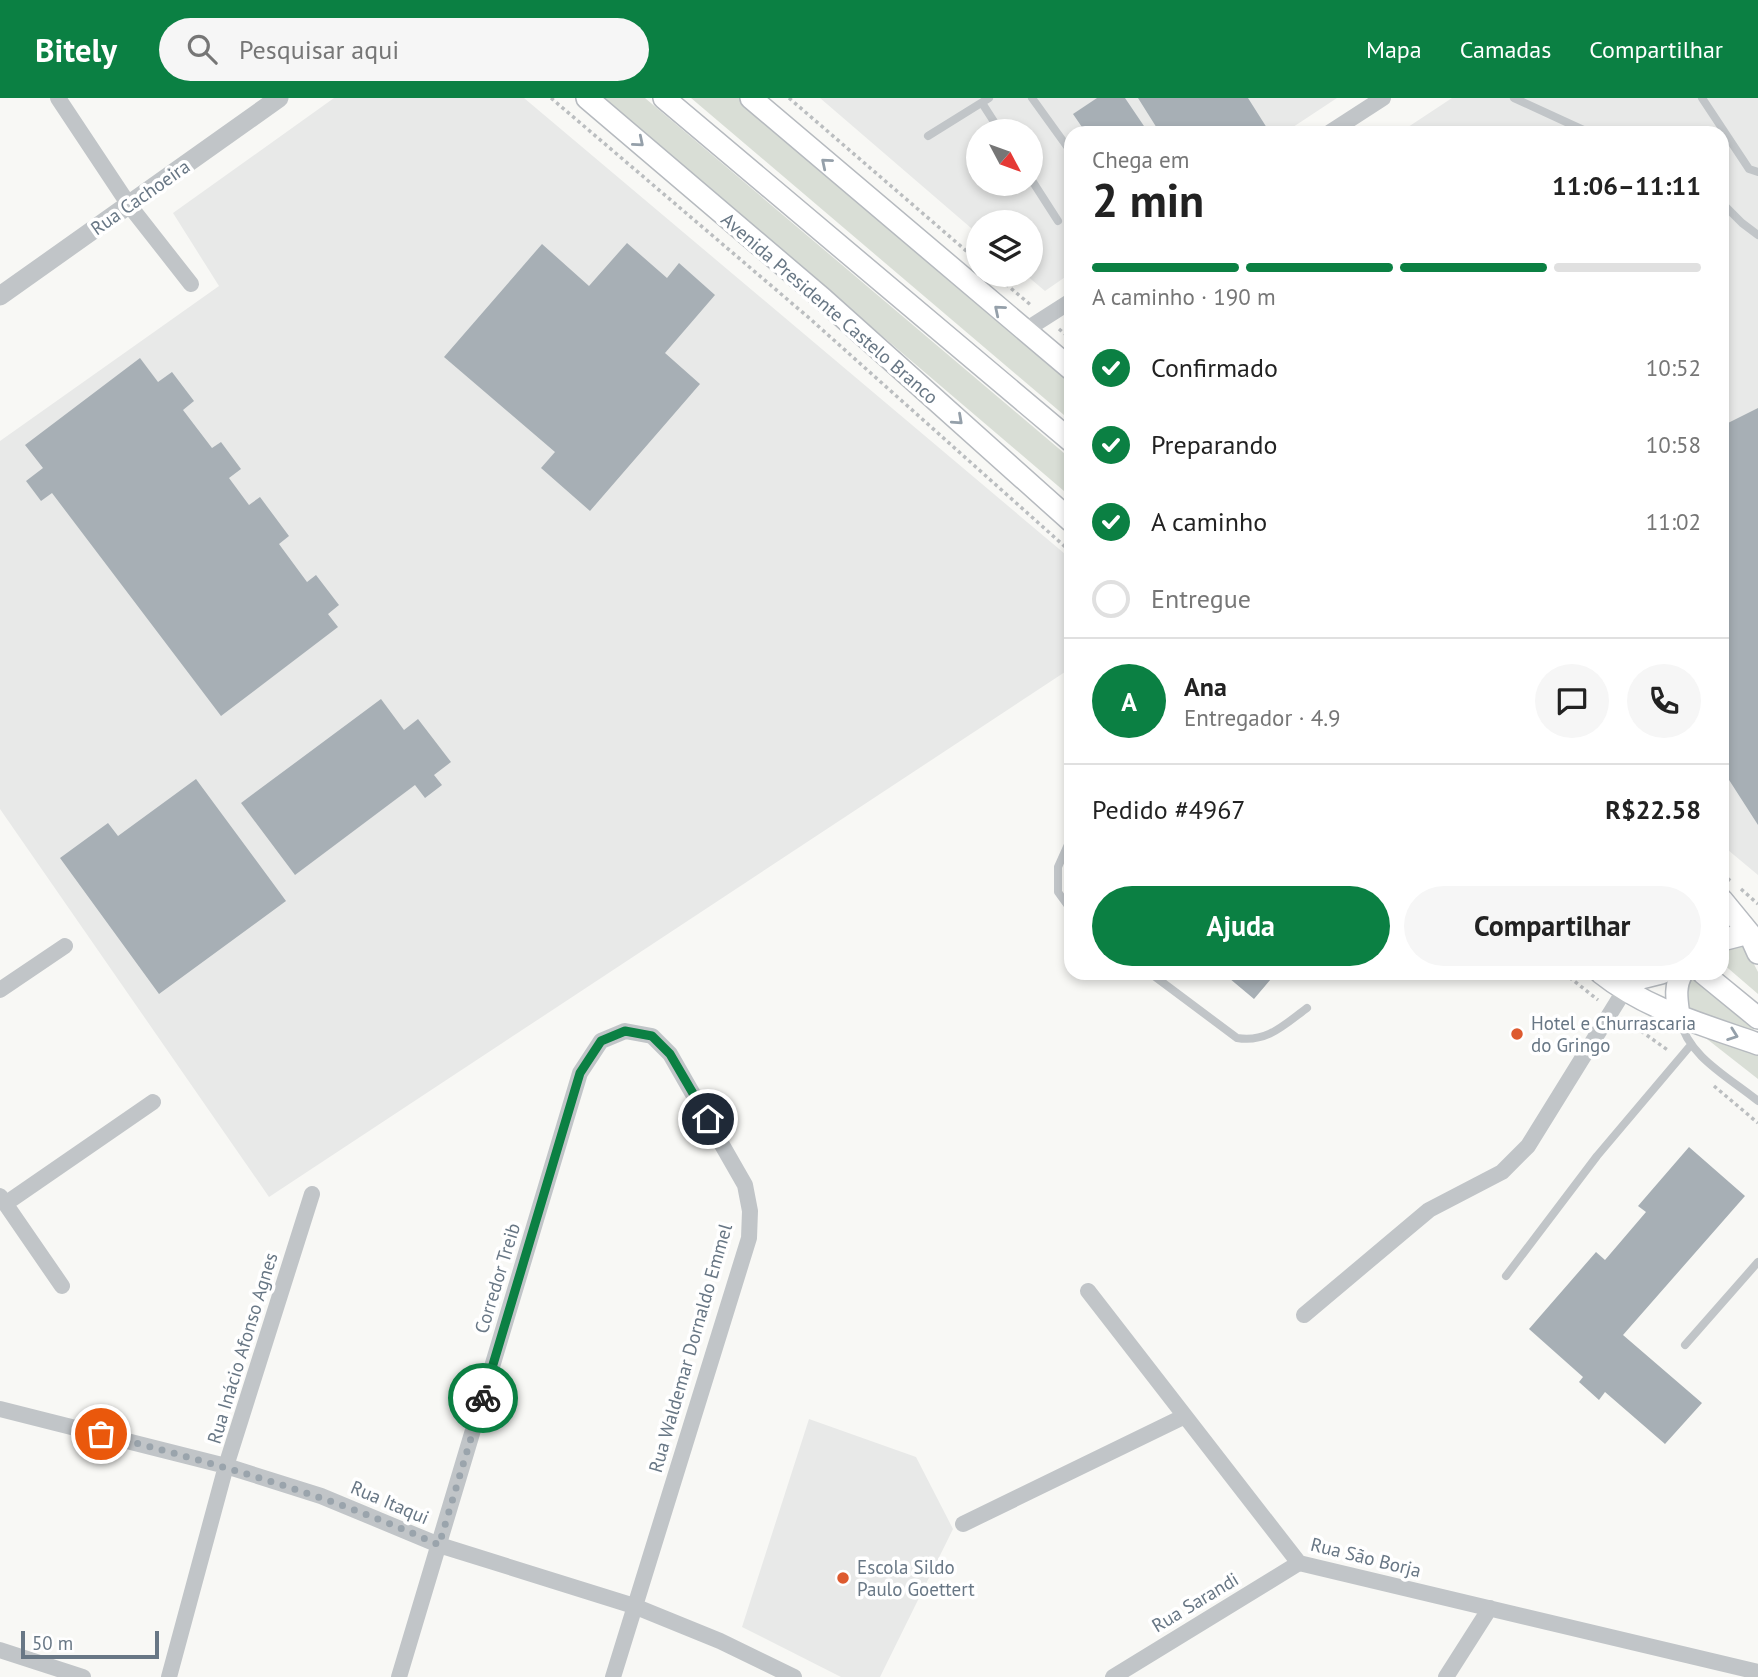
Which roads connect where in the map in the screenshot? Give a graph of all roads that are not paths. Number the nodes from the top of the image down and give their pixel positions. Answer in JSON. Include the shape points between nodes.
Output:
{"nodes":[{"id":1,"x":58,"y":98,"type":"edge"},
{"id":2,"x":279,"y":98,"type":"edge"},
{"id":3,"x":587,"y":98,"type":"edge"},
{"id":4,"x":664,"y":98,"type":"edge"},
{"id":5,"x":751,"y":98,"type":"edge"},
{"id":6,"x":1032,"y":98,"type":"edge"},
{"id":7,"x":1383,"y":98,"type":"edge"},
{"id":8,"x":1514,"y":98,"type":"edge"},
{"id":9,"x":1702,"y":98,"type":"edge"},
{"id":10,"x":985,"y":100,"type":"edge"},
{"id":11,"x":994,"y":119,"type":"edge"},
{"id":12,"x":1340,"y":126,"type":"edge"},
{"id":13,"x":1575,"y":126,"type":"edge"},
{"id":14,"x":1721,"y":126,"type":"edge"},
{"id":15,"x":928,"y":136,"type":"dead end"},
{"id":16,"x":1729,"y":139,"type":"edge"},
{"id":17,"x":1064,"y":142,"type":"edge"},
{"id":18,"x":1758,"y":172,"type":"edge"},
{"id":19,"x":1042,"y":196,"type":"edge"},
{"id":20,"x":129,"y":205,"type":"junction"},
{"id":21,"x":1729,"y":210,"type":"edge"},
{"id":22,"x":1058,"y":221,"type":"dead end"},
{"id":23,"x":1758,"y":235,"type":"edge"},
{"id":24,"x":191,"y":284,"type":"dead end"},
{"id":25,"x":0,"y":296,"type":"edge"},
{"id":26,"x":1064,"y":305,"type":"edge"},
{"id":27,"x":1024,"y":331,"type":"junction"},
{"id":28,"x":1064,"y":363,"type":"edge"},
{"id":29,"x":1054,"y":426,"type":"junction"},
{"id":30,"x":1064,"y":435,"type":"edge"},
{"id":31,"x":1064,"y":442,"type":"edge"},
{"id":32,"x":1064,"y":515,"type":"edge"},
{"id":33,"x":1064,"y":854,"type":"edge"},
{"id":34,"x":1064,"y":900,"type":"edge"},
{"id":35,"x":1729,"y":907,"type":"edge"},
{"id":36,"x":1753,"y":932,"type":"edge"},
{"id":37,"x":1729,"y":938,"type":"edge"},
{"id":38,"x":65,"y":946,"type":"dead end"},
{"id":39,"x":1758,"y":953,"type":"edge"},
{"id":40,"x":1159,"y":980,"type":"edge"},
{"id":41,"x":1610,"y":980,"type":"edge"},
{"id":42,"x":1680,"y":980,"type":"edge"},
{"id":43,"x":1712,"y":980,"type":"edge"},
{"id":44,"x":0,"y":990,"type":"edge"},
{"id":45,"x":1624,"y":991,"type":"junction"},
{"id":46,"x":1307,"y":1008,"type":"dead end"},
{"id":47,"x":1679,"y":1016,"type":"junction"},
{"id":48,"x":1758,"y":1018,"type":"edge"},
{"id":49,"x":625,"y":1031,"type":"joint"},
{"id":50,"x":1758,"y":1044,"type":"edge"},
{"id":51,"x":1690,"y":1046,"type":"junction"},
{"id":52,"x":1758,"y":1101,"type":"edge"},
{"id":53,"x":153,"y":1102,"type":"dead end"},
{"id":54,"x":312,"y":1194,"type":"dead end"},
{"id":55,"x":3,"y":1200,"type":"edge"},
{"id":56,"x":1758,"y":1262,"type":"edge"},
{"id":57,"x":1506,"y":1276,"type":"dead end"},
{"id":58,"x":62,"y":1286,"type":"dead end"},
{"id":59,"x":1088,"y":1291,"type":"dead end"},
{"id":60,"x":1304,"y":1315,"type":"dead end"},
{"id":61,"x":1685,"y":1345,"type":"dead end"},
{"id":62,"x":0,"y":1409,"type":"edge"},
{"id":63,"x":1185,"y":1416,"type":"junction"},
{"id":64,"x":226,"y":1466,"type":"junction"},
{"id":65,"x":964,"y":1524,"type":"dead end"},
{"id":66,"x":439,"y":1545,"type":"junction"},
{"id":67,"x":1299,"y":1563,"type":"junction"},
{"id":68,"x":634,"y":1606,"type":"junction"},
{"id":69,"x":1490,"y":1608,"type":"junction"},
{"id":70,"x":0,"y":1650,"type":"edge"},
{"id":71,"x":1758,"y":1672,"type":"edge"},
{"id":72,"x":83,"y":1677,"type":"edge"},
{"id":73,"x":169,"y":1677,"type":"edge"},
{"id":74,"x":399,"y":1677,"type":"edge"},
{"id":75,"x":614,"y":1677,"type":"edge"},
{"id":76,"x":794,"y":1677,"type":"edge"},
{"id":77,"x":1113,"y":1677,"type":"edge"},
{"id":78,"x":1446,"y":1677,"type":"edge"}],
"edges":[{"from":1,"to":20,"type":"street"},
{"from":2,"to":20,"type":"street","name":"Rua Cachoeira"},
{"from":3,"to":32,"type":"main road","name":"Avenida Presidente Castelo Branco","one_way":true,"via":[[823,299]]},
{"from":4,"to":29,"type":"main road"},
{"from":27,"to":5,"type":"main road","one_way":true},
{"from":6,"to":17,"type":"lane"},
{"from":7,"to":12,"type":"street"},
{"from":8,"to":13,"type":"lane"},
{"from":9,"to":14,"type":"lane"},
{"from":10,"to":11,"type":"lane"},
{"from":10,"to":15,"type":"lane"},
{"from":16,"to":18,"type":"lane","via":[[1749,169]]},
{"from":19,"to":22,"type":"lane"},
{"from":20,"to":24,"type":"street"},
{"from":20,"to":25,"type":"street","name":"Rua Cachoeira"},
{"from":21,"to":23,"type":"lane"},
{"from":26,"to":27,"type":"street"},
{"from":27,"to":28,"type":"main road"},
{"from":29,"to":30,"type":"main road"},
{"from":29,"to":31,"type":"main road"},
{"from":33,"to":34,"type":"lane","via":[[1058,867],[1058,892]]},
{"from":35,"to":36,"type":"main road"},
{"from":36,"to":37,"type":"main road"},
{"from":36,"to":39,"type":"main road"},
{"from":38,"to":44,"type":"street"},
{"from":40,"to":46,"type":"lane","via":[[1237,1038],[1269,1036]]},
{"from":41,"to":45,"type":"main road"},
{"from":42,"to":47,"type":"main road","via":[[1676,993]]},
{"from":43,"to":48,"type":"main road"},
{"from":45,"to":47,"type":"main road"},
{"from":45,"to":60,"type":"street","via":[[1528,1146],[1511,1164],[1477,1188],[1429,1210]]},
{"from":47,"to":50,"type":"main road","one_way":true},
{"from":47,"to":51,"type":"lane"},
{"from":49,"to":66,"type":"street","name":"Corredor Treib","via":[[601,1041],[580,1073]]},
{"from":49,"to":68,"type":"street","name":"Rua Waldemar Dornaldo Emmel","via":[[652,1036],[670,1054],[745,1185],[750,1211],[749,1238]]},
{"from":51,"to":52,"type":"lane"},
{"from":51,"to":57,"type":"lane","via":[[1597,1156]]},
{"from":53,"to":55,"type":"street"},
{"from":54,"to":64,"type":"street","name":"Rua Inácio Afonso Agnes"},
{"from":55,"to":58,"type":"street"},
{"from":56,"to":61,"type":"lane"},
{"from":59,"to":63,"type":"street","name":"Rua São Borja"},
{"from":62,"to":64,"type":"street","name":"Rua Itaqui"},
{"from":63,"to":65,"type":"street"},
{"from":63,"to":67,"type":"street","name":"Rua São Borja"},
{"from":64,"to":66,"type":"street","name":"Rua Itaqui","via":[[321,1496]]},
{"from":64,"to":73,"type":"street","name":"Rua Inácio Afonso Agnes"},
{"from":66,"to":68,"type":"street","name":"Rua Itaqui"},
{"from":66,"to":74,"type":"street","name":"Corredor Treib"},
{"from":67,"to":69,"type":"street","name":"Rua São Borja"},
{"from":67,"to":77,"type":"street","name":"Rua Sarandi"},
{"from":68,"to":75,"type":"street","name":"Rua Waldemar Dornaldo Emmel"},
{"from":68,"to":76,"type":"street","name":"Rua Itaqui"},
{"from":69,"to":71,"type":"street","name":"Rua São Borja"},
{"from":69,"to":78,"type":"street"},
{"from":70,"to":72,"type":"street"}]}
